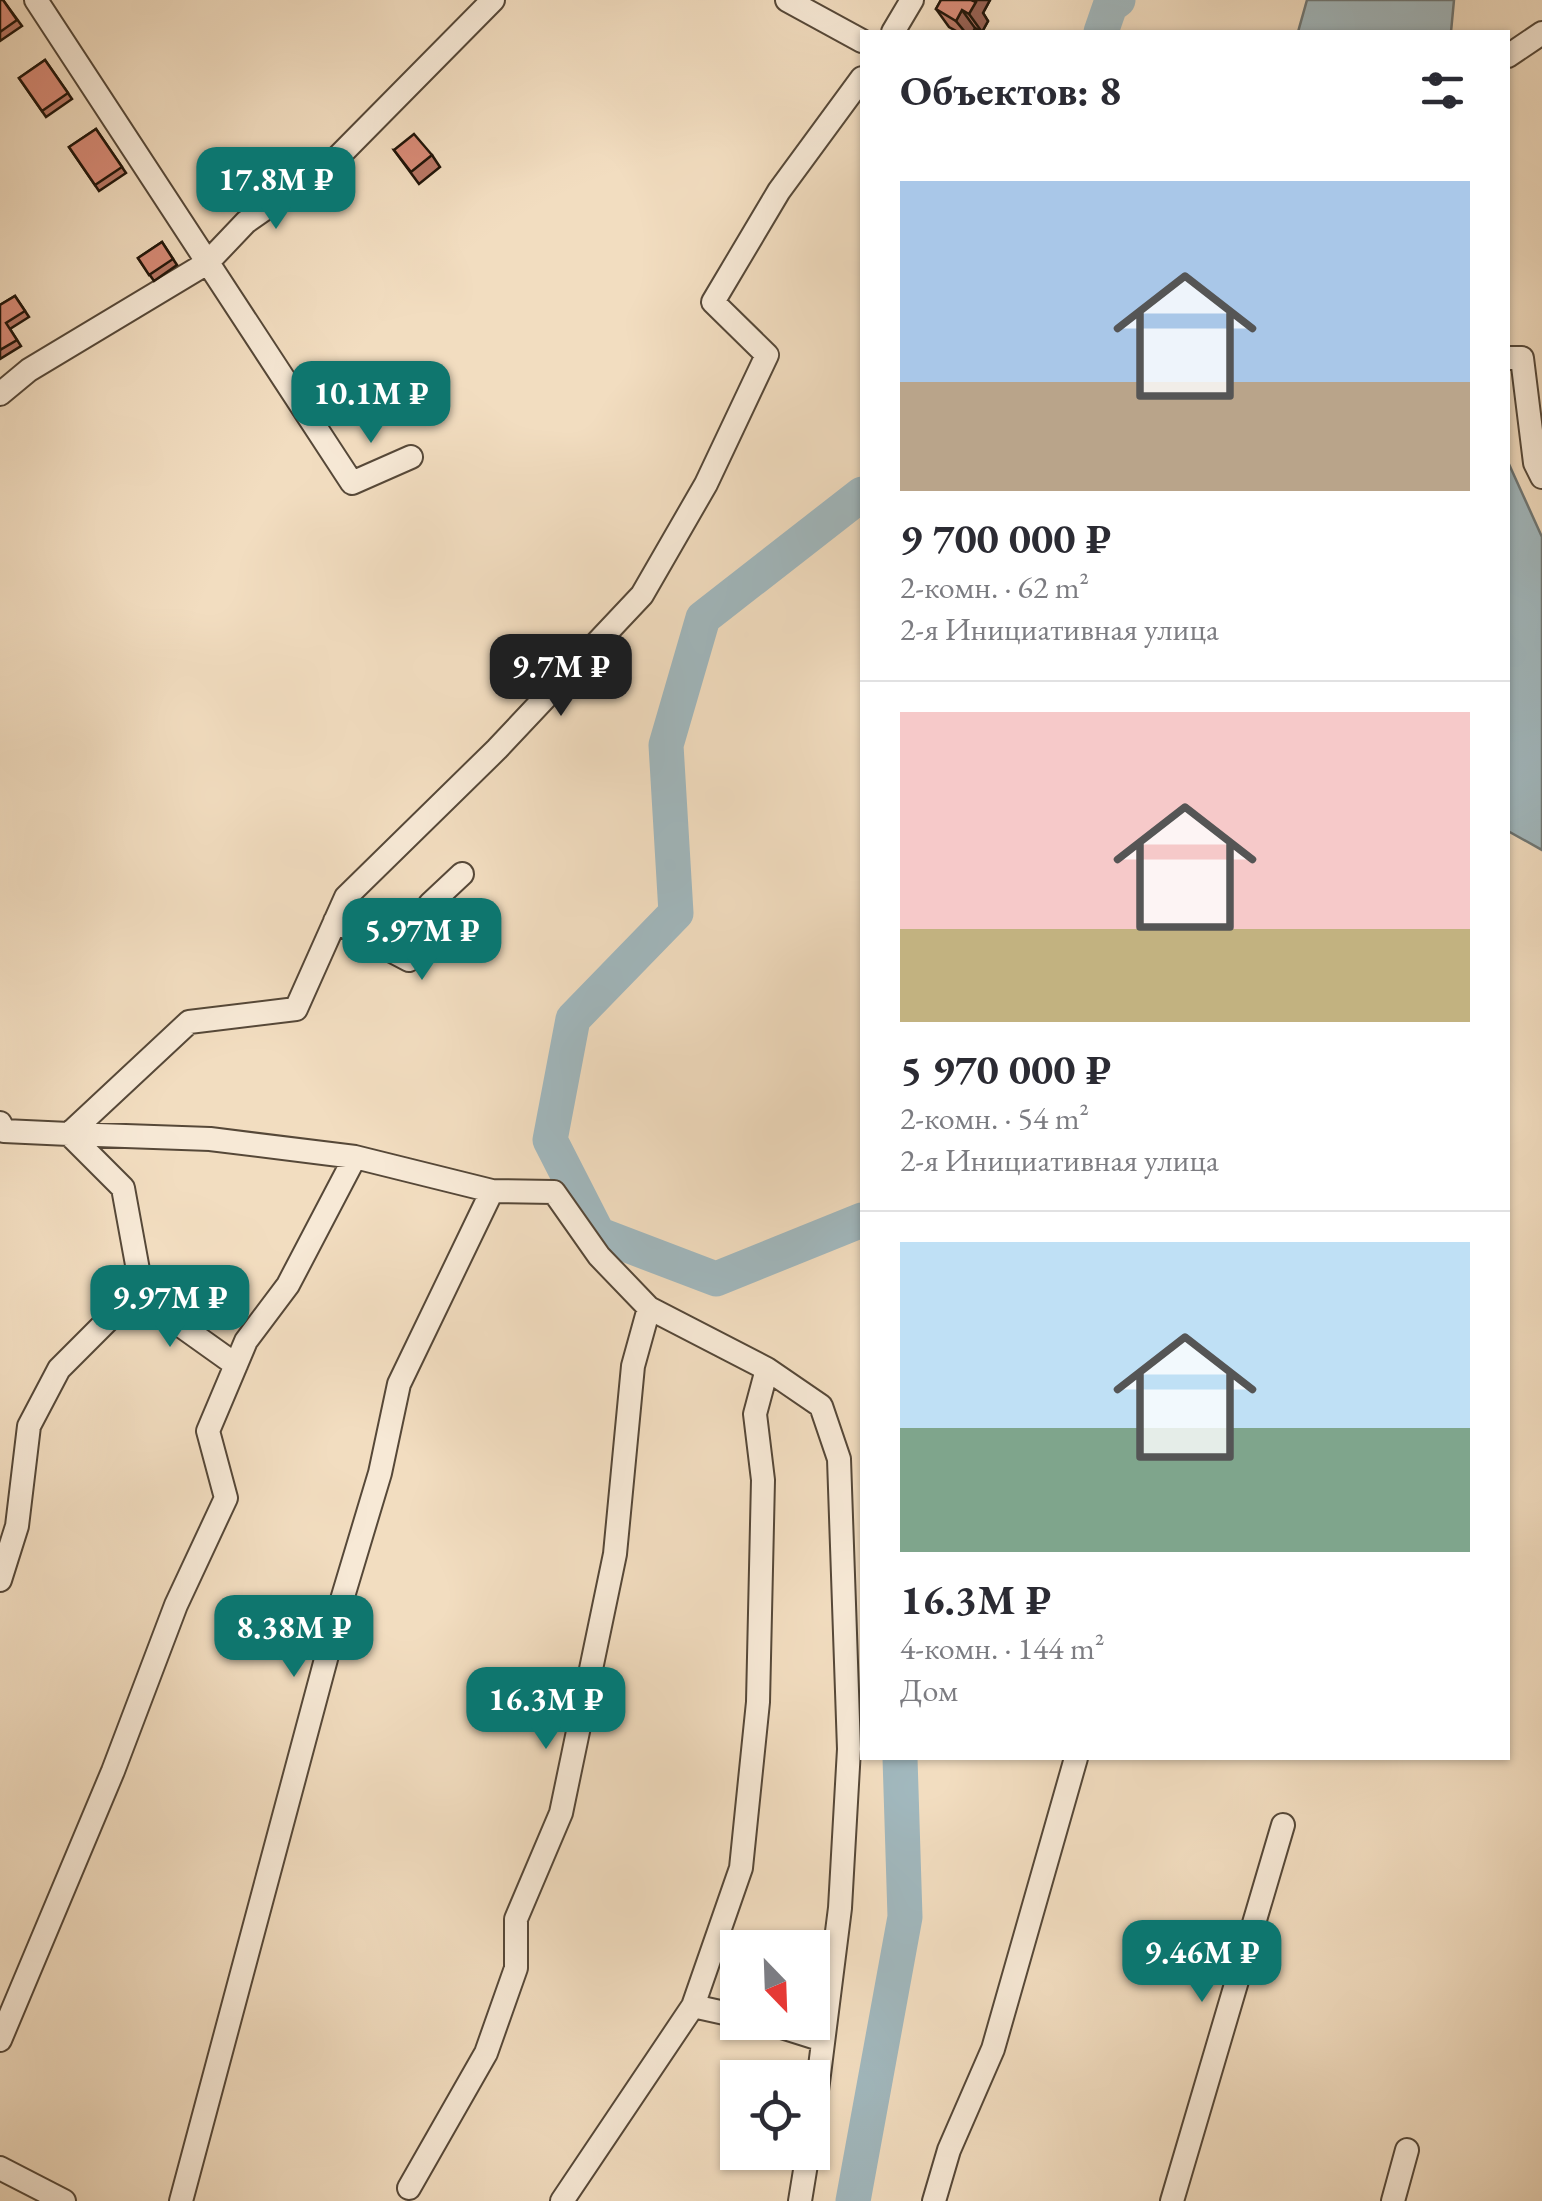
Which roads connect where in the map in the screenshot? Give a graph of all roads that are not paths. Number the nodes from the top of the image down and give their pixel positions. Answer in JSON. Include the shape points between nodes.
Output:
{"nodes":[{"id":1,"x":36,"y":0,"type":"edge"},
{"id":2,"x":493,"y":0,"type":"edge"},
{"id":3,"x":788,"y":0,"type":"edge"},
{"id":4,"x":912,"y":0,"type":"edge"},
{"id":5,"x":894,"y":30,"type":"edge"},
{"id":6,"x":1542,"y":32,"type":"edge"},
{"id":7,"x":860,"y":40,"type":"edge"},
{"id":8,"x":1510,"y":55,"type":"edge"},
{"id":9,"x":860,"y":81,"type":"edge"},
{"id":10,"x":206,"y":263,"type":"junction"},
{"id":11,"x":1510,"y":358,"type":"edge"},
{"id":12,"x":0,"y":394,"type":"edge"},
{"id":13,"x":411,"y":457,"type":"dead end"},
{"id":14,"x":1542,"y":477,"type":"edge"},
{"id":15,"x":462,"y":874,"type":"dead end"},
{"id":16,"x":335,"y":922,"type":"junction"},
{"id":17,"x":2,"y":1127,"type":"edge"},
{"id":18,"x":70,"y":1134,"type":"junction"},
{"id":19,"x":356,"y":1157,"type":"junction"},
{"id":20,"x":492,"y":1192,"type":"junction"},
{"id":21,"x":135,"y":1293,"type":"junction"},
{"id":22,"x":649,"y":1308,"type":"junction"},
{"id":23,"x":236,"y":1365,"type":"junction"},
{"id":24,"x":766,"y":1369,"type":"junction"},
{"id":25,"x":0,"y":1580,"type":"edge"},
{"id":26,"x":1075,"y":1760,"type":"edge"},
{"id":27,"x":1283,"y":1825,"type":"dead end"},
{"id":28,"x":830,"y":1986,"type":"edge"},
{"id":29,"x":693,"y":2006,"type":"junction"},
{"id":30,"x":720,"y":2012,"type":"edge"},
{"id":31,"x":0,"y":2040,"type":"edge"},
{"id":32,"x":823,"y":2040,"type":"edge"},
{"id":33,"x":821,"y":2060,"type":"edge"},
{"id":34,"x":1407,"y":2150,"type":"dead end"},
{"id":35,"x":0,"y":2168,"type":"edge"},
{"id":36,"x":805,"y":2170,"type":"edge"},
{"id":37,"x":409,"y":2188,"type":"dead end"},
{"id":38,"x":64,"y":2201,"type":"edge"},
{"id":39,"x":180,"y":2201,"type":"edge"},
{"id":40,"x":562,"y":2201,"type":"edge"},
{"id":41,"x":800,"y":2201,"type":"edge"},
{"id":42,"x":934,"y":2201,"type":"edge"},
{"id":43,"x":1172,"y":2201,"type":"edge"},
{"id":44,"x":1392,"y":2201,"type":"edge"}],
"edges":[{"from":1,"to":10,"type":"street"},
{"from":2,"to":10,"type":"street","via":[[334,160],[246,222]]},
{"from":3,"to":7,"type":"street"},
{"from":4,"to":5,"type":"street"},
{"from":6,"to":8,"type":"street"},
{"from":9,"to":16,"type":"street","via":[[779,192],[713,302],[766,355],[706,484],[642,595],[346,897]]},
{"from":10,"to":12,"type":"street"},
{"from":10,"to":13,"type":"street","via":[[352,482]]},
{"from":11,"to":14,"type":"street","via":[[1522,358]]},
{"from":15,"to":16,"type":"street","via":[[430,904],[408,960]]},
{"from":16,"to":18,"type":"street","via":[[296,1009],[189,1022]]},
{"from":17,"to":18,"type":"street"},
{"from":18,"to":19,"type":"street","via":[[210,1139]]},
{"from":18,"to":21,"type":"street","via":[[122,1188],[138,1270]]},
{"from":19,"to":20,"type":"street"},
{"from":19,"to":23,"type":"street","via":[[288,1285]]},
{"from":20,"to":22,"type":"street","via":[[554,1192],[599,1256]]},
{"from":20,"to":39,"type":"street","via":[[399,1384]]},
{"from":21,"to":23,"type":"street"},
{"from":21,"to":25,"type":"street","via":[[59,1370],[29,1426],[17,1526]]},
{"from":22,"to":24,"type":"street"},
{"from":22,"to":37,"type":"street","via":[[633,1366],[615,1554],[560,1813],[516,1919],[516,1968],[486,2054]]},
{"from":23,"to":31,"type":"street","via":[[208,1431],[226,1498]]},
{"from":24,"to":28,"type":"street","via":[[821,1406],[838,1459],[850,1749]]},
{"from":24,"to":29,"type":"street","via":[[755,1414],[763,1480],[758,1702],[740,1868]]},
{"from":26,"to":42,"type":"street","via":[[993,2049]]},
{"from":27,"to":43,"type":"street"},
{"from":29,"to":30,"type":"street"},
{"from":29,"to":40,"type":"street"},
{"from":32,"to":33,"type":"street"},
{"from":34,"to":44,"type":"street"},
{"from":35,"to":38,"type":"street"},
{"from":36,"to":41,"type":"street"}]}
